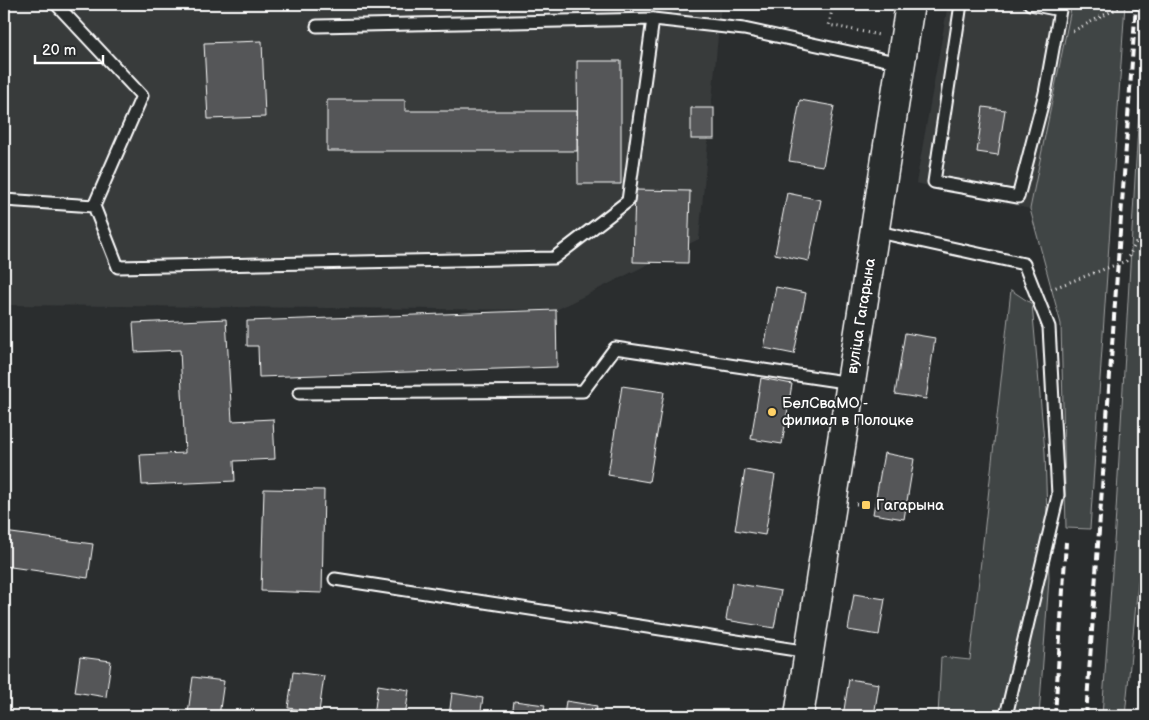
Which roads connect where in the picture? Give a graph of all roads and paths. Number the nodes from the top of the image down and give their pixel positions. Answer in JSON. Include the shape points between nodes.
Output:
{"nodes":[{"id":1,"x":56,"y":4,"type":"edge"},
{"id":2,"x":833,"y":4,"type":"edge"},
{"id":3,"x":910,"y":4,"type":"edge"},
{"id":4,"x":961,"y":4,"type":"edge"},
{"id":5,"x":1030,"y":4,"type":"edge"},
{"id":6,"x":1126,"y":4,"type":"edge"},
{"id":7,"x":653,"y":19,"type":"junction"},
{"id":8,"x":316,"y":26,"type":"dead end"},
{"id":9,"x":879,"y":35,"type":"dead end"},
{"id":10,"x":1054,"y":41,"type":"junction"},
{"id":11,"x":900,"y":63,"type":"junction"},
{"id":12,"x":4,"y":200,"type":"edge"},
{"id":13,"x":94,"y":206,"type":"junction"},
{"id":14,"x":874,"y":231,"type":"junction"},
{"id":15,"x":1145,"y":238,"type":"edge"},
{"id":16,"x":1036,"y":295,"type":"junction"},
{"id":17,"x":851,"y":383,"type":"junction"},
{"id":18,"x":299,"y":393,"type":"dead end"},
{"id":19,"x":335,"y":579,"type":"dead end"},
{"id":20,"x":809,"y":652,"type":"junction"},
{"id":21,"x":799,"y":716,"type":"edge"},
{"id":22,"x":1006,"y":716,"type":"edge"}],
"edges":[{"from":1,"to":13,"type":"lane","via":[[142,96]]},
{"from":2,"to":9,"type":"path","via":[[829,25]]},
{"from":3,"to":11,"type":"main road","name":"вуліца Гагарына"},
{"from":4,"to":10,"type":"lane","via":[[934,182],[1018,197],[1046,93]]},
{"from":5,"to":10,"type":"lane","via":[[1060,10]]},
{"from":6,"to":10,"type":"path"},
{"from":7,"to":8,"type":"lane"},
{"from":7,"to":11,"type":"lane","via":[[744,29]]},
{"from":7,"to":13,"type":"lane","via":[[628,201],[554,258],[118,267]]},
{"from":11,"to":14,"type":"main road","name":"вуліца Гагарына"},
{"from":12,"to":13,"type":"lane"},
{"from":14,"to":16,"type":"lane","via":[[1024,264]]},
{"from":14,"to":17,"type":"main road","name":"вуліца Гагарына"},
{"from":15,"to":16,"type":"path","via":[[1138,241],[1126,261]]},
{"from":16,"to":22,"type":"lane","via":[[1049,327],[1058,495]]},
{"from":17,"to":18,"type":"lane","via":[[614,348],[583,390]]},
{"from":17,"to":20,"type":"main road","name":"вуліца Гагарына"},
{"from":19,"to":20,"type":"lane"},
{"from":20,"to":21,"type":"main road","name":"вуліца Гагарына"}]}
